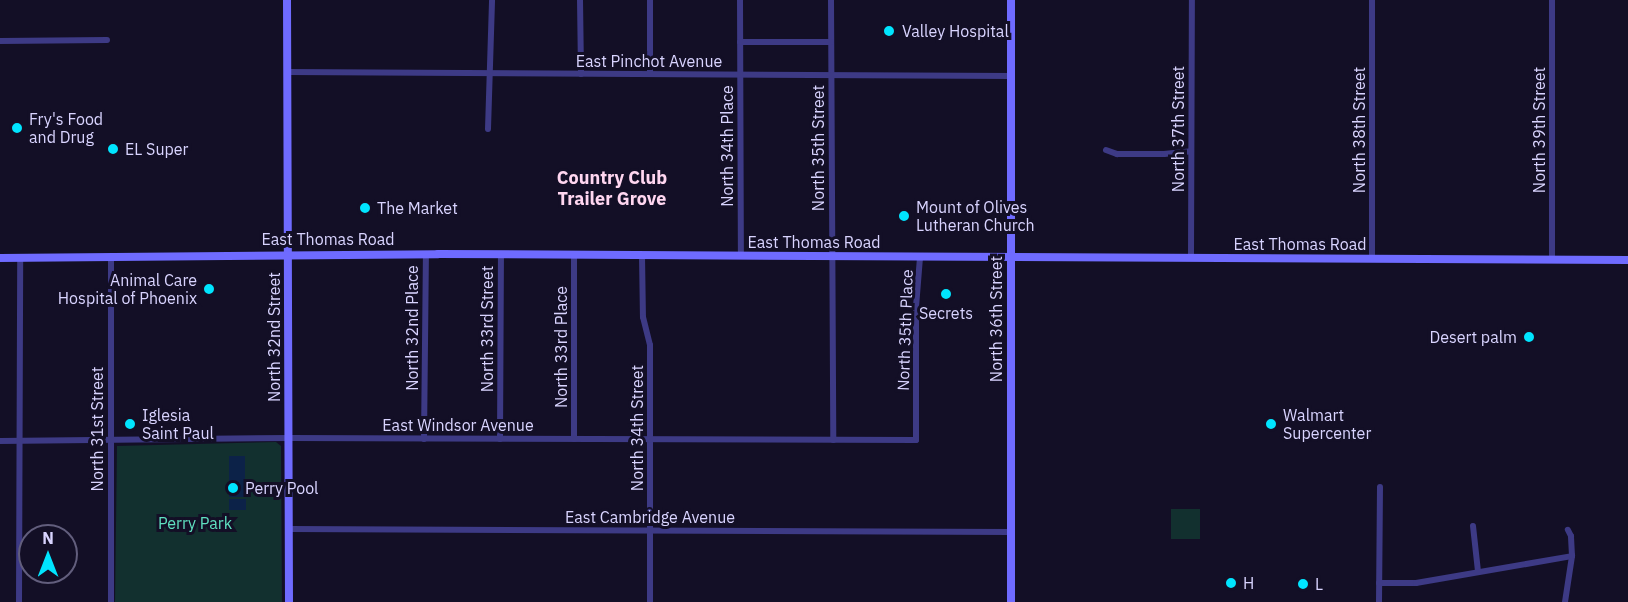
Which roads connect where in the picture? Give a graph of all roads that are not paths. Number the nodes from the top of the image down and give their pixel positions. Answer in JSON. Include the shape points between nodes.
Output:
{"nodes":[{"id":1,"x":287,"y":0,"type":"edge"},
{"id":2,"x":492,"y":0,"type":"edge"},
{"id":3,"x":580,"y":0,"type":"edge"},
{"id":4,"x":650,"y":0,"type":"edge"},
{"id":5,"x":740,"y":0,"type":"edge"},
{"id":6,"x":831,"y":0,"type":"edge"},
{"id":7,"x":1011,"y":0,"type":"edge"},
{"id":8,"x":1192,"y":0,"type":"edge"},
{"id":9,"x":1372,"y":0,"type":"edge"},
{"id":10,"x":1552,"y":0,"type":"edge"},
{"id":11,"x":106,"y":40,"type":"dead end"},
{"id":12,"x":0,"y":41,"type":"edge"},
{"id":13,"x":740,"y":42,"type":"junction"},
{"id":14,"x":831,"y":42,"type":"junction"},
{"id":15,"x":288,"y":72,"type":"junction"},
{"id":16,"x":488,"y":73,"type":"junction"},
{"id":17,"x":581,"y":74,"type":"junction"},
{"id":18,"x":650,"y":74,"type":"junction"},
{"id":19,"x":741,"y":75,"type":"junction"},
{"id":20,"x":832,"y":75,"type":"junction"},
{"id":21,"x":1011,"y":76,"type":"junction"},
{"id":22,"x":488,"y":129,"type":"dead end"},
{"id":23,"x":1106,"y":150,"type":"dead end"},
{"id":24,"x":1191,"y":150,"type":"junction"},
{"id":25,"x":289,"y":254,"type":"junction"},
{"id":26,"x":426,"y":254,"type":"junction"},
{"id":27,"x":501,"y":255,"type":"junction"},
{"id":28,"x":574,"y":255,"type":"junction"},
{"id":29,"x":111,"y":256,"type":"junction"},
{"id":30,"x":642,"y":256,"type":"junction"},
{"id":31,"x":741,"y":256,"type":"junction"},
{"id":32,"x":832,"y":257,"type":"junction"},
{"id":33,"x":920,"y":257,"type":"junction"},
{"id":34,"x":1011,"y":257,"type":"junction"},
{"id":35,"x":0,"y":258,"type":"edge"},
{"id":36,"x":21,"y":258,"type":"junction"},
{"id":37,"x":1191,"y":258,"type":"junction"},
{"id":38,"x":1372,"y":259,"type":"junction"},
{"id":39,"x":1552,"y":260,"type":"junction"},
{"id":40,"x":1628,"y":260,"type":"edge"},
{"id":41,"x":290,"y":438,"type":"junction"},
{"id":42,"x":424,"y":439,"type":"junction"},
{"id":43,"x":500,"y":439,"type":"junction"},
{"id":44,"x":574,"y":439,"type":"junction"},
{"id":45,"x":110,"y":440,"type":"junction"},
{"id":46,"x":650,"y":440,"type":"junction"},
{"id":47,"x":833,"y":440,"type":"junction"},
{"id":48,"x":916,"y":440,"type":"joint"},
{"id":49,"x":0,"y":441,"type":"edge"},
{"id":50,"x":20,"y":441,"type":"junction"},
{"id":51,"x":1380,"y":487,"type":"dead end"},
{"id":52,"x":1473,"y":526,"type":"dead end"},
{"id":53,"x":289,"y":529,"type":"junction"},
{"id":54,"x":1568,"y":530,"type":"dead end"},
{"id":55,"x":650,"y":531,"type":"junction"},
{"id":56,"x":1011,"y":532,"type":"junction"},
{"id":57,"x":1572,"y":556,"type":"junction"},
{"id":58,"x":1478,"y":571,"type":"junction"},
{"id":59,"x":1379,"y":583,"type":"junction"},
{"id":60,"x":19,"y":602,"type":"edge"},
{"id":61,"x":111,"y":602,"type":"edge"},
{"id":62,"x":290,"y":602,"type":"edge"},
{"id":63,"x":650,"y":602,"type":"edge"},
{"id":64,"x":1011,"y":602,"type":"edge"},
{"id":65,"x":1379,"y":602,"type":"edge"},
{"id":66,"x":1565,"y":602,"type":"edge"}],
"edges":[{"from":1,"to":15,"type":"main road","name":"North 32nd Street"},
{"from":2,"to":16,"type":"street"},
{"from":3,"to":17,"type":"street"},
{"from":4,"to":18,"type":"street"},
{"from":5,"to":13,"type":"street","name":"North 34th Place"},
{"from":6,"to":14,"type":"street","name":"North 35th Street"},
{"from":7,"to":21,"type":"main road","name":"North 36th Street"},
{"from":8,"to":24,"type":"street","name":"North 37th Street"},
{"from":9,"to":38,"type":"street","name":"North 38th Street"},
{"from":10,"to":39,"type":"street","name":"North 39th Street"},
{"from":11,"to":12,"type":"street"},
{"from":13,"to":14,"type":"street"},
{"from":13,"to":19,"type":"street","name":"North 34th Place"},
{"from":14,"to":20,"type":"street","name":"North 35th Street"},
{"from":15,"to":16,"type":"street","name":"East Pinchot Avenue"},
{"from":15,"to":25,"type":"main road","name":"North 32nd Street"},
{"from":16,"to":17,"type":"street","name":"East Pinchot Avenue"},
{"from":16,"to":22,"type":"street"},
{"from":17,"to":18,"type":"street","name":"East Pinchot Avenue"},
{"from":18,"to":19,"type":"street","name":"East Pinchot Avenue"},
{"from":19,"to":20,"type":"street","name":"East Pinchot Avenue"},
{"from":19,"to":31,"type":"street","name":"North 34th Place"},
{"from":20,"to":21,"type":"street","name":"East Pinchot Avenue"},
{"from":20,"to":32,"type":"street","name":"North 35th Street"},
{"from":21,"to":34,"type":"main road","name":"North 36th Street"},
{"from":23,"to":24,"type":"street","via":[[1117,154]]},
{"from":24,"to":37,"type":"street","name":"North 37th Street"},
{"from":25,"to":26,"type":"main road","name":"East Thomas Road"},
{"from":25,"to":29,"type":"main road","name":"East Thomas Road"},
{"from":25,"to":41,"type":"main road","name":"North 32nd Street"},
{"from":26,"to":27,"type":"main road","name":"East Thomas Road"},
{"from":26,"to":42,"type":"street","name":"North 32nd Place"},
{"from":27,"to":28,"type":"main road","name":"East Thomas Road"},
{"from":27,"to":43,"type":"street","name":"North 33rd Street"},
{"from":28,"to":30,"type":"main road","name":"East Thomas Road"},
{"from":28,"to":44,"type":"street","name":"North 33rd Place"},
{"from":29,"to":36,"type":"main road","name":"East Thomas Road"},
{"from":29,"to":45,"type":"street","name":"North 31st Street"},
{"from":30,"to":31,"type":"main road","name":"East Thomas Road"},
{"from":30,"to":46,"type":"street","name":"North 34th Street","via":[[643,317],[650,345]]},
{"from":31,"to":32,"type":"main road","name":"East Thomas Road"},
{"from":32,"to":33,"type":"main road","name":"East Thomas Road"},
{"from":32,"to":47,"type":"street","name":"North 35th Street"},
{"from":33,"to":34,"type":"main road","name":"East Thomas Road"},
{"from":33,"to":48,"type":"street","name":"North 35th Place"},
{"from":34,"to":37,"type":"main road","name":"East Thomas Road"},
{"from":34,"to":56,"type":"main road","name":"North 36th Street"},
{"from":35,"to":36,"type":"main road","name":"East Thomas Road"},
{"from":36,"to":50,"type":"street"},
{"from":37,"to":38,"type":"main road","name":"East Thomas Road"},
{"from":38,"to":39,"type":"main road","name":"East Thomas Road"},
{"from":39,"to":40,"type":"main road","name":"East Thomas Road"},
{"from":41,"to":42,"type":"street","name":"East Windsor Avenue"},
{"from":41,"to":45,"type":"street","name":"East Windsor Avenue"},
{"from":41,"to":53,"type":"main road","name":"North 32nd Street"},
{"from":42,"to":43,"type":"street","name":"East Windsor Avenue"},
{"from":43,"to":44,"type":"street","name":"East Windsor Avenue"},
{"from":44,"to":46,"type":"street","name":"East Windsor Avenue"},
{"from":45,"to":50,"type":"street","name":"East Windsor Avenue"},
{"from":45,"to":61,"type":"street","name":"North 31st Street"},
{"from":46,"to":47,"type":"street","name":"East Windsor Avenue"},
{"from":46,"to":55,"type":"street","name":"North 34th Street"},
{"from":47,"to":48,"type":"street","name":"East Windsor Avenue"},
{"from":49,"to":50,"type":"street","name":"East Windsor Avenue"},
{"from":50,"to":60,"type":"street"},
{"from":51,"to":59,"type":"street"},
{"from":52,"to":58,"type":"street"},
{"from":53,"to":55,"type":"street","name":"East Cambridge Avenue"},
{"from":53,"to":62,"type":"main road","name":"North 32nd Street"},
{"from":54,"to":57,"type":"street"},
{"from":55,"to":56,"type":"street","name":"East Cambridge Avenue"},
{"from":55,"to":63,"type":"street","name":"North 34th Street"},
{"from":56,"to":64,"type":"main road","name":"North 36th Street"},
{"from":57,"to":58,"type":"street"},
{"from":57,"to":66,"type":"street"},
{"from":58,"to":59,"type":"street","via":[[1416,583]]},
{"from":59,"to":65,"type":"street"}]}
